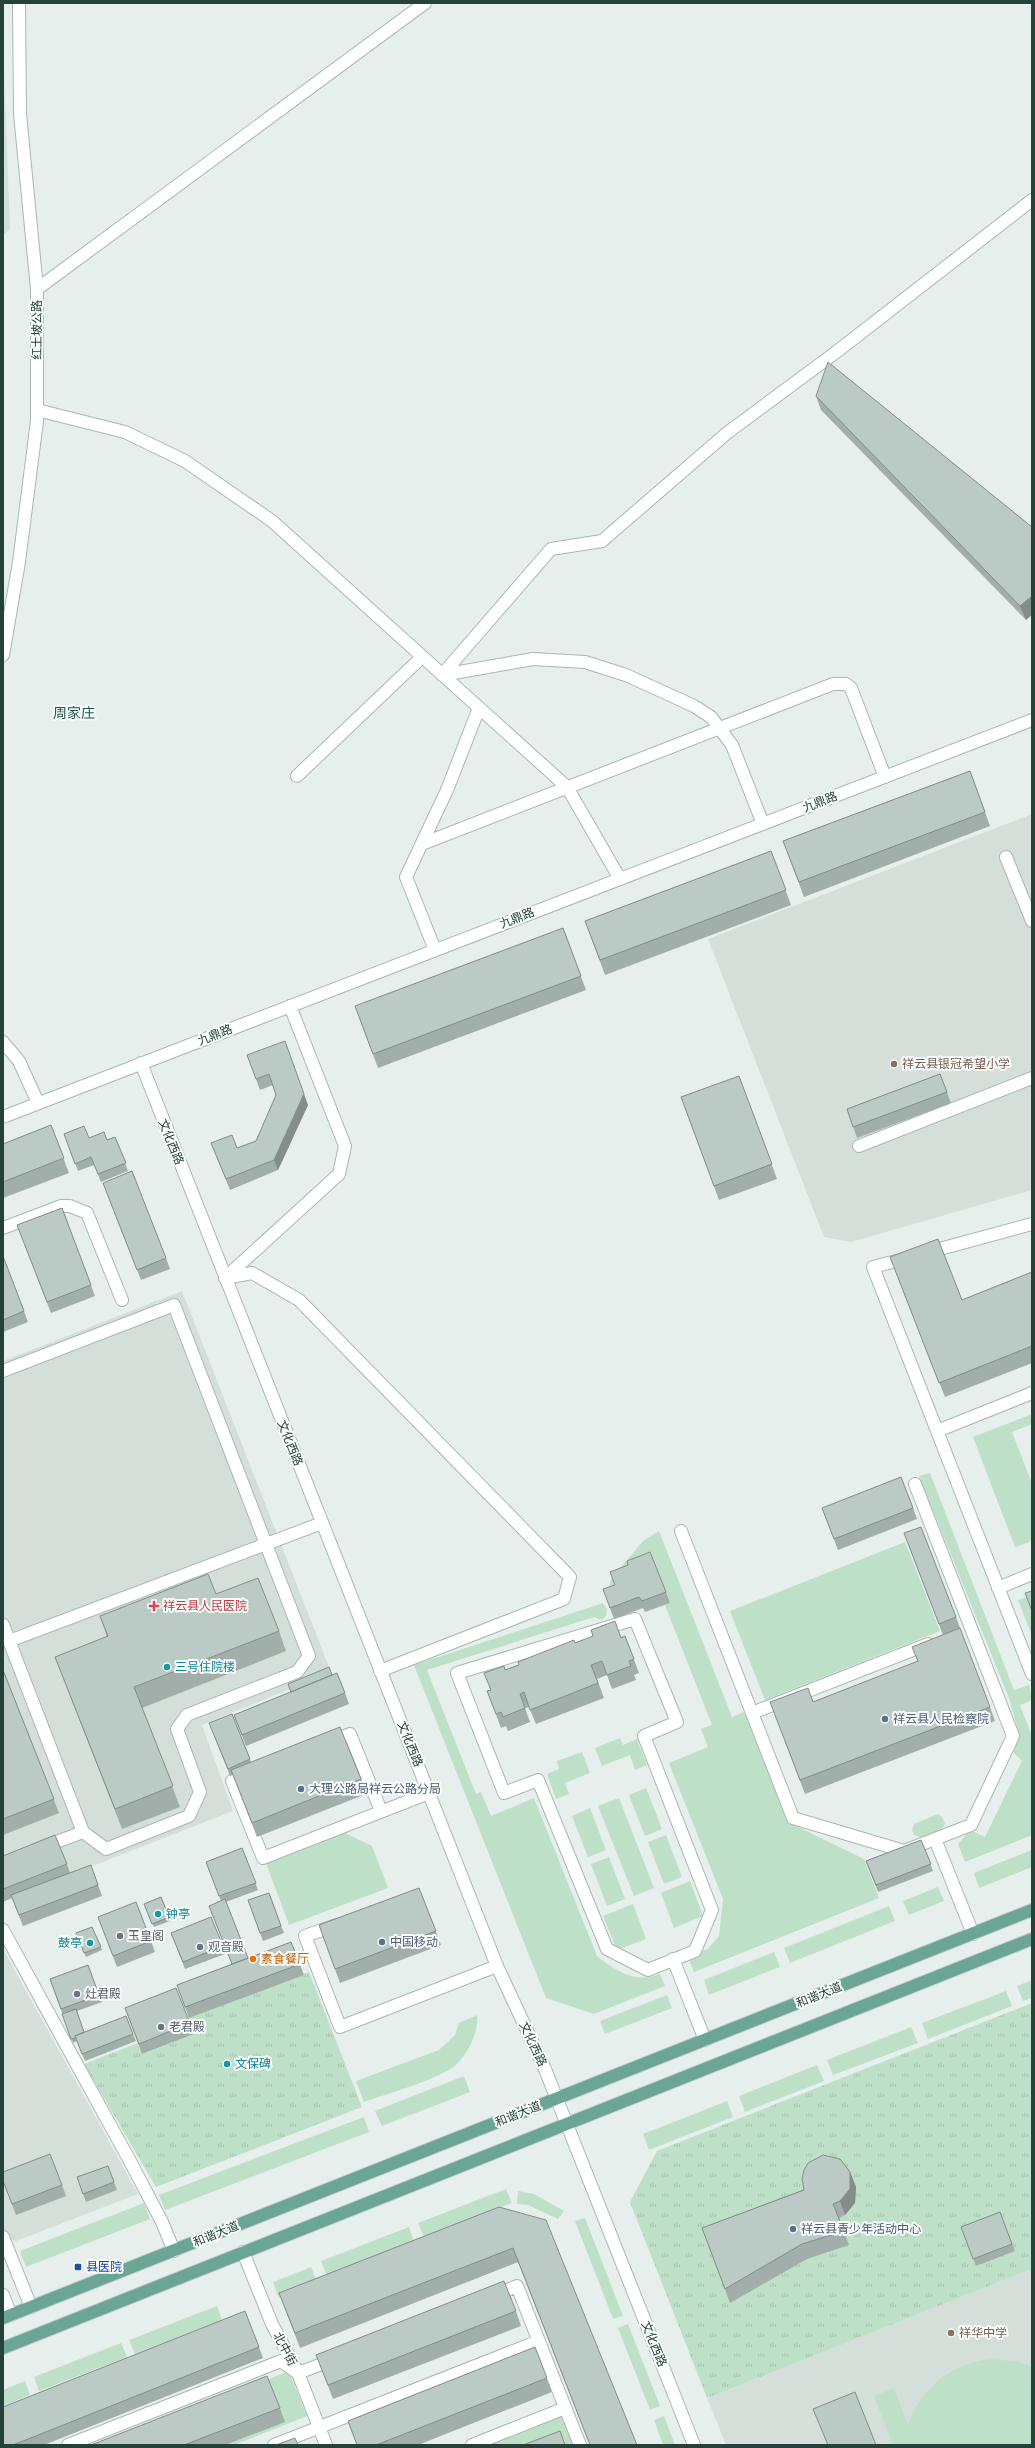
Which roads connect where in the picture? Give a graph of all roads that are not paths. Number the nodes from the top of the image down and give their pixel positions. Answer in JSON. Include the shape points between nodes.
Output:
{"nodes":[{"id":1,"x":19,"y":3,"type":"edge"},
{"id":2,"x":425,"y":3,"type":"edge"},
{"id":3,"x":1032,"y":200,"type":"edge"},
{"id":4,"x":37,"y":289,"type":"junction"},
{"id":5,"x":37,"y":410,"type":"junction"},
{"id":6,"x":3,"y":655,"type":"edge"},
{"id":7,"x":422,"y":657,"type":"junction"},
{"id":8,"x":442,"y":675,"type":"junction"},
{"id":9,"x":479,"y":708,"type":"junction"},
{"id":10,"x":1032,"y":720,"type":"edge"},
{"id":11,"x":719,"y":728,"type":"junction"},
{"id":12,"x":296,"y":776,"type":"dead end"},
{"id":13,"x":885,"y":777,"type":"junction"},
{"id":14,"x":567,"y":787,"type":"junction"},
{"id":15,"x":763,"y":824,"type":"junction"},
{"id":16,"x":422,"y":844,"type":"junction"},
{"id":17,"x":1006,"y":857,"type":"dead end"},
{"id":18,"x":620,"y":879,"type":"junction"},
{"id":19,"x":1032,"y":921,"type":"edge"},
{"id":20,"x":435,"y":950,"type":"junction"},
{"id":21,"x":290,"y":1006,"type":"junction"},
{"id":22,"x":3,"y":1042,"type":"edge"},
{"id":23,"x":141,"y":1063,"type":"junction"},
{"id":24,"x":1032,"y":1078,"type":"edge"},
{"id":25,"x":38,"y":1103,"type":"junction"},
{"id":26,"x":3,"y":1116,"type":"edge"},
{"id":27,"x":859,"y":1146,"type":"dead end"},
{"id":28,"x":1032,"y":1224,"type":"edge"},
{"id":29,"x":3,"y":1228,"type":"edge"},
{"id":30,"x":225,"y":1278,"type":"junction"},
{"id":31,"x":122,"y":1300,"type":"dead end"},
{"id":32,"x":3,"y":1371,"type":"edge"},
{"id":33,"x":1032,"y":1393,"type":"edge"},
{"id":34,"x":937,"y":1431,"type":"junction"},
{"id":35,"x":915,"y":1484,"type":"dead end"},
{"id":36,"x":322,"y":1523,"type":"junction"},
{"id":37,"x":681,"y":1531,"type":"dead end"},
{"id":38,"x":266,"y":1544,"type":"junction"},
{"id":39,"x":1032,"y":1574,"type":"edge"},
{"id":40,"x":998,"y":1588,"type":"junction"},
{"id":41,"x":3,"y":1625,"type":"edge"},
{"id":42,"x":971,"y":1627,"type":"junction"},
{"id":43,"x":956,"y":1633,"type":"edge"},
{"id":44,"x":942,"y":1639,"type":"edge"},
{"id":45,"x":9,"y":1641,"type":"junction"},
{"id":46,"x":380,"y":1671,"type":"junction"},
{"id":47,"x":1032,"y":1674,"type":"edge"},
{"id":48,"x":752,"y":1713,"type":"junction"},
{"id":49,"x":321,"y":1746,"type":"edge"},
{"id":50,"x":262,"y":1769,"type":"edge"},
{"id":51,"x":429,"y":1793,"type":"junction"},
{"id":52,"x":381,"y":1811,"type":"junction"},
{"id":53,"x":83,"y":1832,"type":"junction"},
{"id":54,"x":935,"y":1839,"type":"junction"},
{"id":55,"x":32,"y":1851,"type":"edge"},
{"id":56,"x":1032,"y":1910,"type":"edge"},
{"id":57,"x":346,"y":1921,"type":"edge"},
{"id":58,"x":3,"y":1930,"type":"edge"},
{"id":59,"x":972,"y":1934,"type":"junction"},
{"id":60,"x":1032,"y":1940,"type":"edge"},
{"id":61,"x":673,"y":1959,"type":"junction"},
{"id":62,"x":497,"y":1966,"type":"junction"},
{"id":63,"x":705,"y":2040,"type":"junction"},
{"id":64,"x":556,"y":2099,"type":"junction"},
{"id":65,"x":566,"y":2124,"type":"junction"},
{"id":66,"x":3,"y":2237,"type":"edge"},
{"id":67,"x":174,"y":2251,"type":"junction"},
{"id":68,"x":243,"y":2252,"type":"junction"},
{"id":69,"x":3,"y":2295,"type":"edge"},
{"id":70,"x":481,"y":2301,"type":"edge"},
{"id":71,"x":31,"y":2307,"type":"junction"},
{"id":72,"x":7,"y":2317,"type":"edge"},
{"id":73,"x":539,"y":2341,"type":"junction"},
{"id":74,"x":3,"y":2348,"type":"edge"},
{"id":75,"x":349,"y":2353,"type":"edge"},
{"id":76,"x":298,"y":2373,"type":"junction"},
{"id":77,"x":565,"y":2408,"type":"junction"},
{"id":78,"x":319,"y":2427,"type":"junction"},
{"id":79,"x":68,"y":2445,"type":"edge"},
{"id":80,"x":274,"y":2445,"type":"edge"},
{"id":81,"x":326,"y":2445,"type":"edge"},
{"id":82,"x":472,"y":2445,"type":"edge"},
{"id":83,"x":580,"y":2445,"type":"edge"},
{"id":84,"x":694,"y":2445,"type":"edge"}],
"edges":[{"from":1,"to":4,"type":"street","name":"红土坡公路","via":[[20,114]]},
{"from":2,"to":4,"type":"street"},
{"from":3,"to":8,"type":"street","via":[[727,433],[602,541],[551,549]]},
{"from":4,"to":5,"type":"street","name":"红土坡公路"},
{"from":5,"to":6,"type":"street","name":"红土坡公路","via":[[20,554]]},
{"from":5,"to":7,"type":"street","via":[[125,432],[185,461],[272,521]]},
{"from":7,"to":8,"type":"street"},
{"from":7,"to":12,"type":"street"},
{"from":8,"to":9,"type":"street"},
{"from":8,"to":11,"type":"street","via":[[533,658],[585,662],[626,675],[694,706],[711,717]]},
{"from":9,"to":14,"type":"street"},
{"from":9,"to":16,"type":"street","via":[[447,790]]},
{"from":10,"to":13,"type":"street","name":"九鼎路"},
{"from":11,"to":13,"type":"street","via":[[833,684],[846,684],[850,688]]},
{"from":11,"to":14,"type":"street"},
{"from":11,"to":15,"type":"street","via":[[732,745]]},
{"from":13,"to":15,"type":"street","name":"九鼎路"},
{"from":14,"to":16,"type":"street"},
{"from":14,"to":18,"type":"street"},
{"from":15,"to":18,"type":"street","name":"九鼎路"},
{"from":16,"to":20,"type":"street","via":[[406,877]]},
{"from":17,"to":19,"type":"street"},
{"from":18,"to":20,"type":"street","name":"九鼎路"},
{"from":20,"to":21,"type":"street","name":"九鼎路"},
{"from":21,"to":23,"type":"street","name":"九鼎路"},
{"from":21,"to":30,"type":"street","via":[[345,1146],[339,1174]]},
{"from":22,"to":25,"type":"street","via":[[20,1061]]},
{"from":23,"to":25,"type":"street","name":"九鼎路"},
{"from":23,"to":30,"type":"street","name":"文化西路"},
{"from":24,"to":27,"type":"street"},
{"from":25,"to":26,"type":"street","name":"九鼎路"},
{"from":28,"to":34,"type":"street","via":[[873,1267]]},
{"from":29,"to":31,"type":"street","via":[[61,1206],[82,1210],[91,1219]]},
{"from":30,"to":36,"type":"street","name":"文化西路"},
{"from":30,"to":46,"type":"street","via":[[252,1273],[299,1300],[570,1577],[564,1599]]},
{"from":32,"to":38,"type":"street","via":[[174,1305]]},
{"from":33,"to":34,"type":"street"},
{"from":34,"to":40,"type":"street"},
{"from":35,"to":42,"type":"street"},
{"from":36,"to":38,"type":"street"},
{"from":36,"to":46,"type":"street","name":"文化西路"},
{"from":37,"to":48,"type":"street"},
{"from":38,"to":45,"type":"street"},
{"from":38,"to":53,"type":"street","via":[[310,1656],[297,1672],[187,1715],[177,1729],[200,1792],[189,1816],[106,1849]]},
{"from":39,"to":40,"type":"street"},
{"from":40,"to":47,"type":"street"},
{"from":41,"to":45,"type":"street"},
{"from":42,"to":43,"type":"street"},
{"from":42,"to":54,"type":"street","via":[[1013,1736],[971,1825]]},
{"from":44,"to":48,"type":"street"},
{"from":45,"to":53,"type":"street"},
{"from":46,"to":51,"type":"street","name":"文化西路"},
{"from":48,"to":54,"type":"street","via":[[793,1818],[904,1851]]},
{"from":49,"to":52,"type":"street","via":[[350,1734]]},
{"from":50,"to":52,"type":"street","via":[[232,1781],[263,1858]]},
{"from":51,"to":52,"type":"street"},
{"from":51,"to":62,"type":"street","name":"文化西路"},
{"from":53,"to":55,"type":"street"},
{"from":54,"to":59,"type":"street"},
{"from":56,"to":59,"type":"main road","name":"和谐大道"},
{"from":57,"to":62,"type":"street","via":[[305,1936],[340,2027]]},
{"from":58,"to":67,"type":"street","via":[[135,2170]]},
{"from":59,"to":63,"type":"main road","name":"和谐大道"},
{"from":60,"to":65,"type":"main road"},
{"from":61,"to":61,"type":"street","via":[[694,1951],[712,1910],[644,1736],[676,1722],[636,1619],[457,1673],[504,1793],[538,1780],[607,1949],[648,1970]]},
{"from":61,"to":63,"type":"street"},
{"from":62,"to":64,"type":"street","name":"文化西路"},
{"from":63,"to":64,"type":"main road","name":"和谐大道"},
{"from":64,"to":65,"type":"street","name":"文化西路"},
{"from":64,"to":67,"type":"main road","name":"和谐大道"},
{"from":65,"to":68,"type":"main road"},
{"from":65,"to":84,"type":"street","name":"文化西路"},
{"from":66,"to":71,"type":"street"},
{"from":67,"to":71,"type":"main road","name":"和谐大道"},
{"from":68,"to":74,"type":"main road"},
{"from":68,"to":76,"type":"street","name":"北中街","via":[[272,2324]]},
{"from":69,"to":72,"type":"street"},
{"from":70,"to":73,"type":"street","via":[[517,2286]]},
{"from":71,"to":72,"type":"main road","name":"和谐大道"},
{"from":73,"to":77,"type":"street"},
{"from":73,"to":78,"type":"street"},
{"from":75,"to":76,"type":"street"},
{"from":76,"to":78,"type":"street","name":"北中街"},
{"from":76,"to":79,"type":"street","via":[[281,2362]]},
{"from":77,"to":82,"type":"street"},
{"from":77,"to":83,"type":"street"},
{"from":78,"to":80,"type":"street"},
{"from":78,"to":81,"type":"street","name":"北中街"}]}
